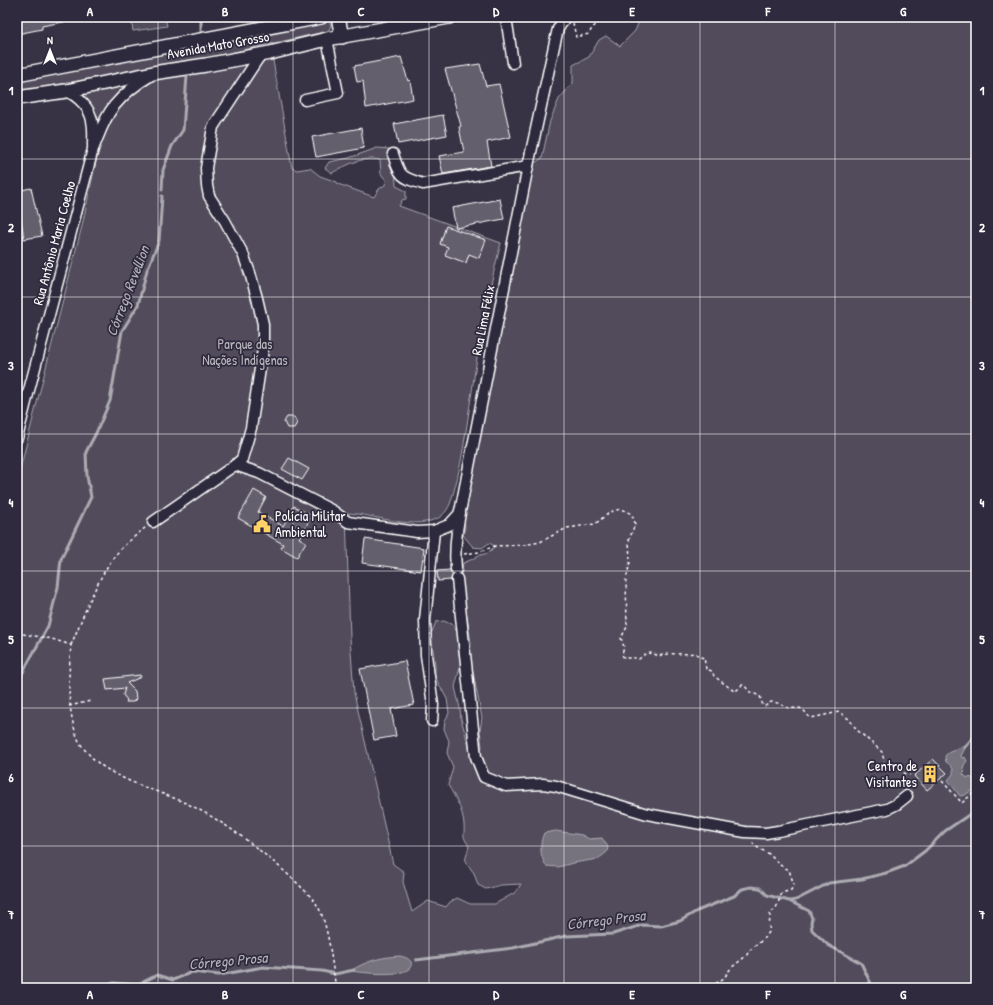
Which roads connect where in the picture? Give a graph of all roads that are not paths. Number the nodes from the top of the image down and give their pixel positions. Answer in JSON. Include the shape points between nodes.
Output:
{"nodes":[{"id":1,"x":321,"y":17,"type":"edge"},
{"id":2,"x":338,"y":17,"type":"edge"},
{"id":3,"x":449,"y":17,"type":"edge"},
{"id":4,"x":506,"y":17,"type":"edge"},
{"id":5,"x":564,"y":17,"type":"edge"},
{"id":6,"x":342,"y":37,"type":"junction"},
{"id":7,"x":327,"y":39,"type":"junction"},
{"id":8,"x":261,"y":54,"type":"junction"},
{"id":9,"x":513,"y":63,"type":"dead end"},
{"id":10,"x":153,"y":74,"type":"junction"},
{"id":11,"x":17,"y":75,"type":"edge"},
{"id":12,"x":66,"y":91,"type":"junction"},
{"id":13,"x":17,"y":98,"type":"edge"},
{"id":14,"x":305,"y":100,"type":"dead end"},
{"id":15,"x":93,"y":149,"type":"junction"},
{"id":16,"x":393,"y":154,"type":"dead end"},
{"id":17,"x":528,"y":166,"type":"junction"},
{"id":18,"x":17,"y":438,"type":"edge"},
{"id":19,"x":235,"y":466,"type":"junction"},
{"id":20,"x":461,"y":508,"type":"junction"},
{"id":21,"x":153,"y":522,"type":"road end"},
{"id":22,"x":434,"y":531,"type":"junction"},
{"id":23,"x":432,"y":721,"type":"dead end"},
{"id":24,"x":906,"y":796,"type":"dead end"}],
"edges":[{"from":1,"to":11,"type":"main road","name":"Avenida Mato Grosso"},
{"from":2,"to":6,"type":"main road"},
{"from":3,"to":6,"type":"main road","name":"Avenida Mato Grosso"},
{"from":4,"to":9,"type":"street"},
{"from":5,"to":17,"type":"street","name":"Rua Lima Félix","via":[[558,29]]},
{"from":6,"to":7,"type":"main road","name":"Avenida Mato Grosso"},
{"from":7,"to":8,"type":"main road","name":"Avenida Mato Grosso"},
{"from":7,"to":14,"type":"street","via":[[338,93]]},
{"from":8,"to":10,"type":"main road","name":"Avenida Mato Grosso"},
{"from":8,"to":19,"type":"street","via":[[213,127],[206,168],[209,196],[243,254],[256,292],[262,324],[262,355],[251,428],[242,459]]},
{"from":10,"to":12,"type":"main road","name":"Avenida Mato Grosso"},
{"from":10,"to":15,"type":"street","name":"Rua Antônio Maria Coelho","via":[[131,88],[113,107]]},
{"from":12,"to":13,"type":"main road","name":"Avenida Mato Grosso"},
{"from":12,"to":15,"type":"street","name":"Rua Antônio Maria Coelho","via":[[79,100],[89,113],[92,121]]},
{"from":15,"to":18,"type":"street","name":"Rua Antônio Maria Coelho"},
{"from":16,"to":17,"type":"street","via":[[398,171],[406,179],[423,184]]},
{"from":17,"to":20,"type":"street","name":"Rua Lima Félix"},
{"from":19,"to":21,"type":"street"},
{"from":19,"to":22,"type":"street","name":"Rua Lima Félix","via":[[259,473],[333,511],[348,522],[417,532]]},
{"from":20,"to":22,"type":"street","name":"Rua Lima Félix","via":[[449,525]]},
{"from":20,"to":24,"type":"street","via":[[454,554],[476,757],[484,777],[506,786],[556,786],[647,814],[745,832],[766,833],[887,809]]},
{"from":22,"to":23,"type":"street","via":[[425,620]]}]}
